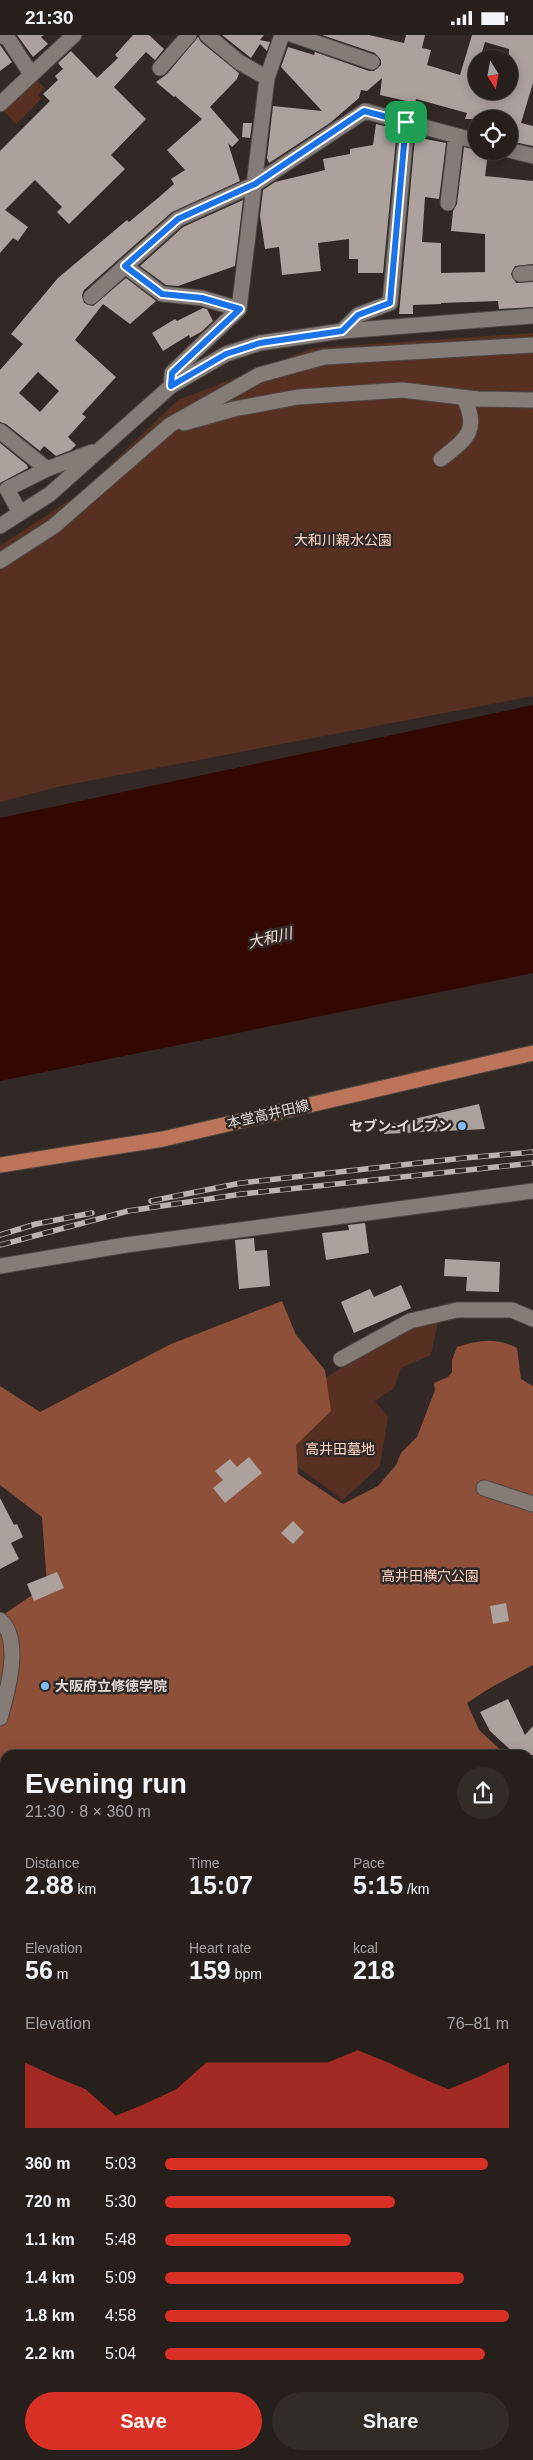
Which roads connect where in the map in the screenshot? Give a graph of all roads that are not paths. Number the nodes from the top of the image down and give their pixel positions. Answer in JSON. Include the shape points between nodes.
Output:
{"nodes":[{"id":1,"x":74,"y":35,"type":"edge"},
{"id":2,"x":189,"y":35,"type":"edge"},
{"id":3,"x":207,"y":35,"type":"edge"},
{"id":4,"x":282,"y":35,"type":"edge"},
{"id":5,"x":293,"y":35,"type":"edge"},
{"id":6,"x":0,"y":36,"type":"edge"},
{"id":7,"x":372,"y":62,"type":"dead end"},
{"id":8,"x":160,"y":68,"type":"dead end"},
{"id":9,"x":31,"y":74,"type":"junction"},
{"id":10,"x":267,"y":78,"type":"junction"},
{"id":11,"x":0,"y":103,"type":"edge"},
{"id":12,"x":406,"y":122,"type":"junction"},
{"id":13,"x":456,"y":136,"type":"junction"},
{"id":14,"x":468,"y":139,"type":"edge"},
{"id":15,"x":518,"y":152,"type":"edge"},
{"id":16,"x":533,"y":156,"type":"edge"},
{"id":17,"x":255,"y":184,"type":"junction"},
{"id":18,"x":448,"y":203,"type":"dead end"},
{"id":19,"x":125,"y":266,"type":"junction"},
{"id":20,"x":91,"y":297,"type":"dead end"},
{"id":21,"x":240,"y":309,"type":"junction"},
{"id":22,"x":533,"y":316,"type":"edge"},
{"id":23,"x":342,"y":331,"type":"junction"},
{"id":24,"x":533,"y":345,"type":"edge"},
{"id":25,"x":171,"y":386,"type":"junction"},
{"id":26,"x":464,"y":397,"type":"junction"},
{"id":27,"x":533,"y":400,"type":"edge"},
{"id":28,"x":170,"y":425,"type":"junction"},
{"id":29,"x":0,"y":431,"type":"edge"},
{"id":30,"x":101,"y":449,"type":"junction"},
{"id":31,"x":441,"y":459,"type":"dead end"},
{"id":32,"x":48,"y":469,"type":"junction"},
{"id":33,"x":20,"y":513,"type":"junction"},
{"id":34,"x":0,"y":526,"type":"edge"},
{"id":35,"x":0,"y":561,"type":"edge"},
{"id":36,"x":533,"y":1053,"type":"edge"},
{"id":37,"x":0,"y":1165,"type":"edge"},
{"id":38,"x":533,"y":1191,"type":"edge"},
{"id":39,"x":0,"y":1266,"type":"edge"},
{"id":40,"x":533,"y":1319,"type":"edge"},
{"id":41,"x":341,"y":1359,"type":"dead end"},
{"id":42,"x":484,"y":1488,"type":"dead end"},
{"id":43,"x":533,"y":1504,"type":"edge"},
{"id":44,"x":0,"y":1620,"type":"edge"},
{"id":45,"x":0,"y":1718,"type":"edge"}],
"edges":[{"from":1,"to":9,"type":"street"},
{"from":2,"to":8,"type":"street"},
{"from":3,"to":10,"type":"street","via":[[239,62]]},
{"from":4,"to":10,"type":"street"},
{"from":5,"to":7,"type":"street"},
{"from":6,"to":9,"type":"street","via":[[7,37]]},
{"from":9,"to":11,"type":"street"},
{"from":10,"to":17,"type":"street"},
{"from":12,"to":13,"type":"street"},
{"from":12,"to":17,"type":"street","via":[[364,111]]},
{"from":12,"to":23,"type":"street","via":[[390,303],[358,315]]},
{"from":13,"to":14,"type":"street"},
{"from":13,"to":18,"type":"street"},
{"from":15,"to":16,"type":"street"},
{"from":17,"to":19,"type":"street","via":[[178,219]]},
{"from":17,"to":21,"type":"street"},
{"from":19,"to":20,"type":"street"},
{"from":19,"to":21,"type":"street","via":[[162,294],[202,298]]},
{"from":21,"to":25,"type":"street","via":[[172,373]]},
{"from":22,"to":23,"type":"street"},
{"from":23,"to":25,"type":"street","via":[[260,343],[234,351]]},
{"from":24,"to":28,"type":"street","via":[[324,357],[259,375]]},
{"from":25,"to":30,"type":"street"},
{"from":26,"to":27,"type":"street"},
{"from":26,"to":28,"type":"street","via":[[402,390],[298,397]]},
{"from":26,"to":31,"type":"street","via":[[472,415],[466,439]]},
{"from":28,"to":35,"type":"street","via":[[54,526]]},
{"from":29,"to":32,"type":"street"},
{"from":30,"to":32,"type":"street"},
{"from":30,"to":33,"type":"street","via":[[50,494]]},
{"from":32,"to":33,"type":"street","via":[[8,489]]},
{"from":33,"to":34,"type":"street"},
{"from":36,"to":37,"type":"main road","name":"本堂高井田線","via":[[163,1139]]},
{"from":38,"to":39,"type":"street","via":[[126,1245]]},
{"from":40,"to":41,"type":"street","via":[[512,1310],[457,1310],[410,1321]]},
{"from":42,"to":43,"type":"street"},
{"from":44,"to":45,"type":"street","via":[[6,1625],[12,1670]]}]}
